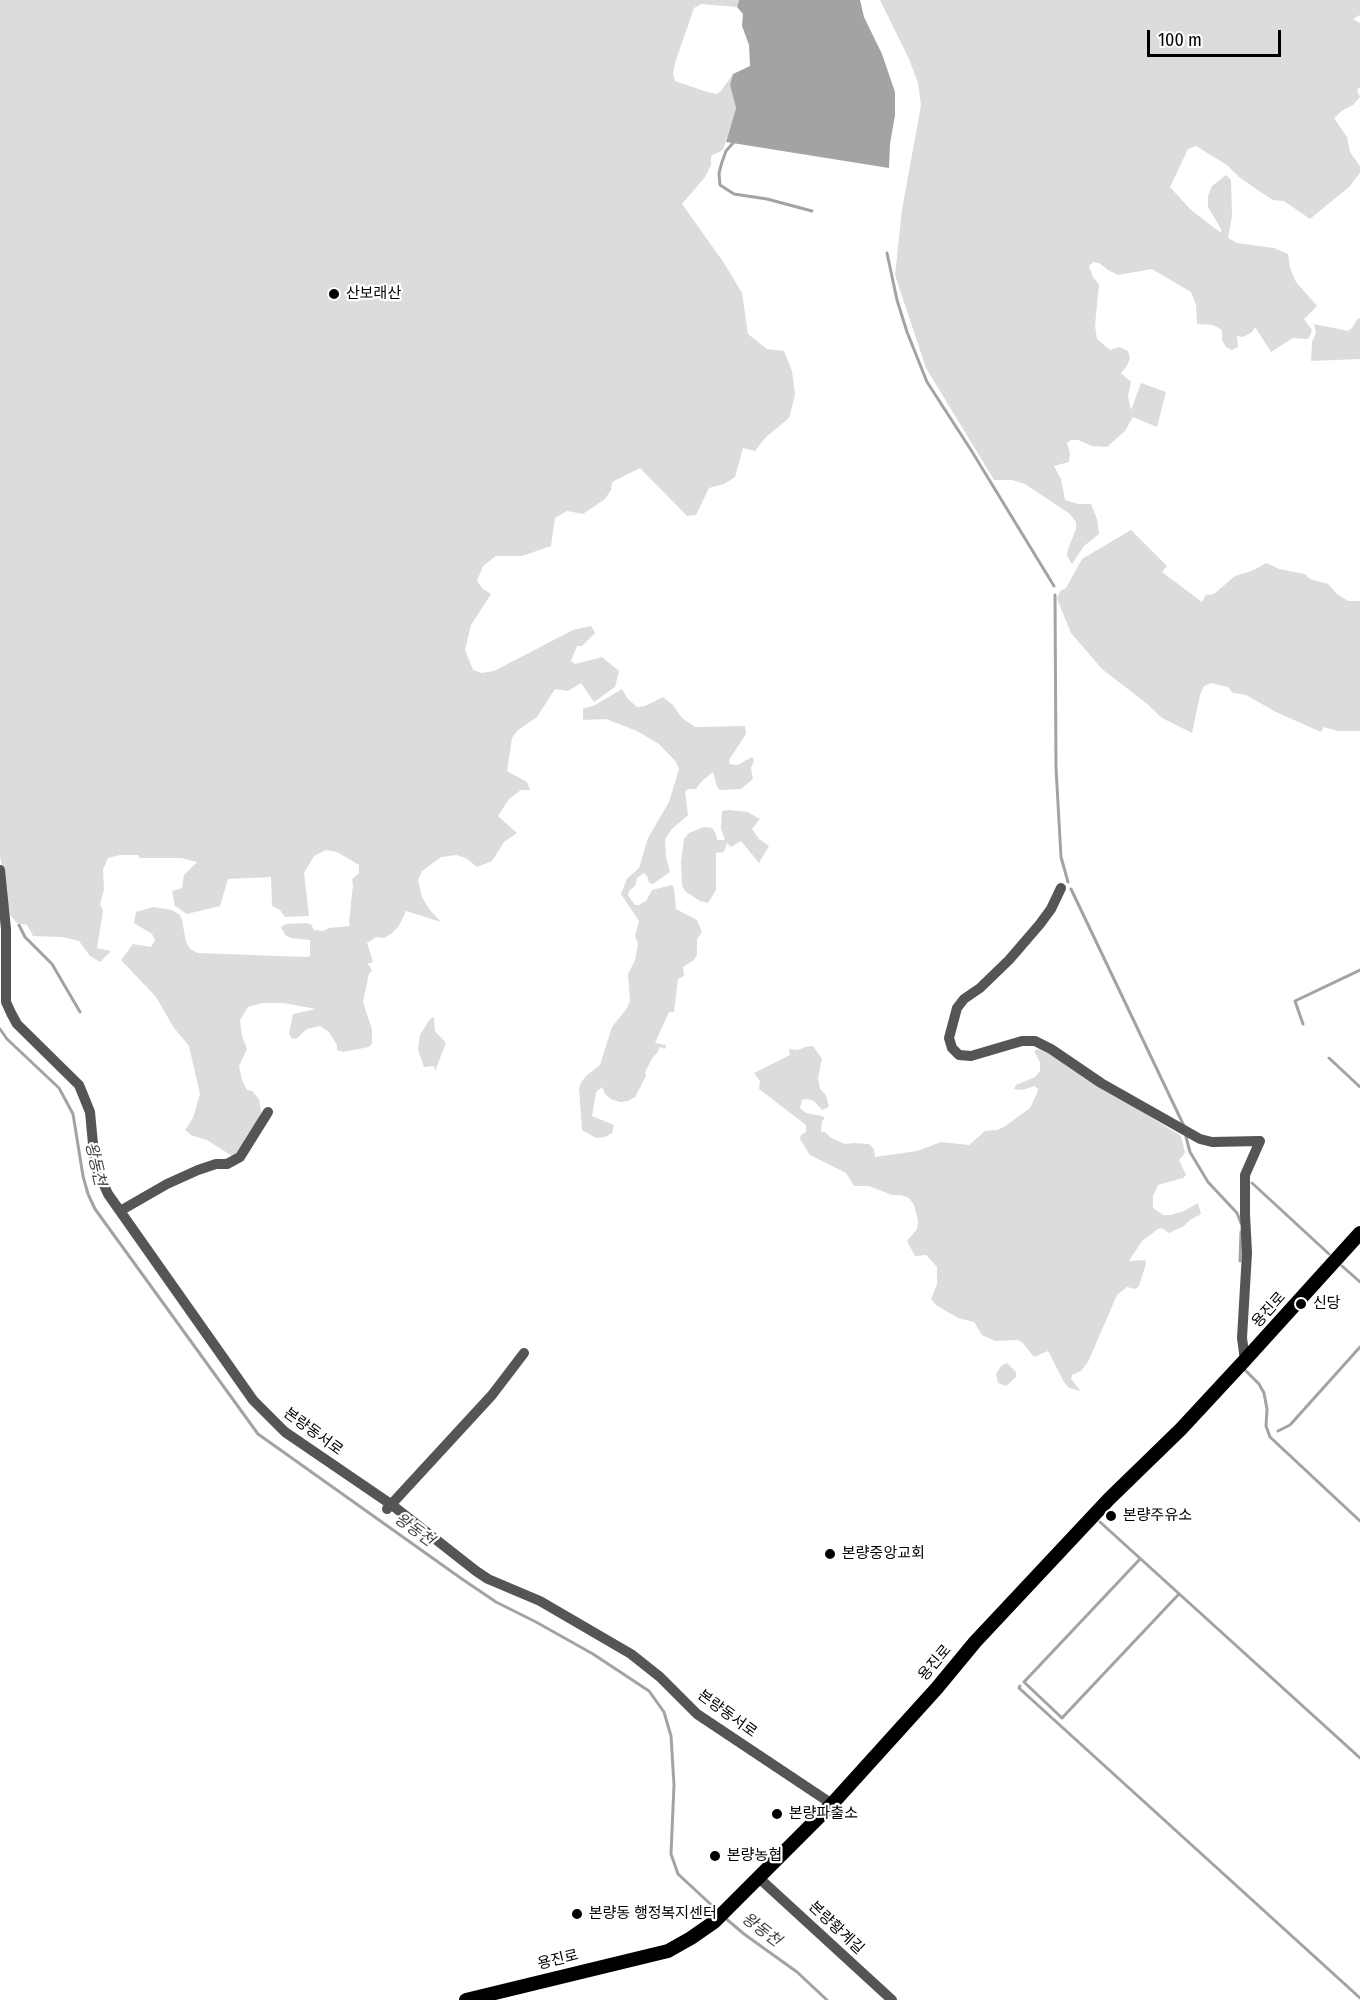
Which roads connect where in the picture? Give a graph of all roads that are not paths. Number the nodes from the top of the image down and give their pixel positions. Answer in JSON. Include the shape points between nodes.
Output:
{"nodes":[{"id":1,"x":0,"y":870,"type":"edge"},
{"id":2,"x":1061,"y":888,"type":"dead end"},
{"id":3,"x":268,"y":1112,"type":"dead end"},
{"id":4,"x":120,"y":1211,"type":"junction"},
{"id":5,"x":1360,"y":1233,"type":"edge"},
{"id":6,"x":524,"y":1353,"type":"dead end"},
{"id":7,"x":1245,"y":1360,"type":"junction"},
{"id":8,"x":389,"y":1507,"type":"junction"},
{"id":9,"x":832,"y":1804,"type":"junction"},
{"id":10,"x":759,"y":1878,"type":"junction"},
{"id":11,"x":466,"y":2000,"type":"edge"},
{"id":12,"x":892,"y":2000,"type":"edge"}],
"edges":[{"from":1,"to":4,"type":"street","name":"본량동서로","via":[[6,917],[6,1002],[17,1024],[79,1085],[90,1112],[96,1165]]},
{"from":2,"to":7,"type":"street","via":[[1051,909],[1010,960],[957,1008],[950,1038],[952,1048],[971,1056],[1035,1041],[1200,1139],[1260,1141],[1245,1175]]},
{"from":3,"to":4,"type":"street","via":[[240,1157],[166,1184]]},
{"from":4,"to":8,"type":"street","name":"본량동서로","via":[[240,1383],[271,1420]]},
{"from":5,"to":7,"type":"main road","name":"용진로"},
{"from":6,"to":8,"type":"street","via":[[492,1395]]},
{"from":7,"to":9,"type":"main road","name":"용진로","via":[[975,1642]]},
{"from":8,"to":9,"type":"street","name":"본량동서로","via":[[488,1579],[540,1601],[631,1654],[697,1714]]},
{"from":9,"to":10,"type":"main road","name":"용진로"},
{"from":10,"to":11,"type":"main road","name":"용진로","via":[[717,1919],[668,1951]]},
{"from":10,"to":12,"type":"street","name":"본량황계길"}]}
